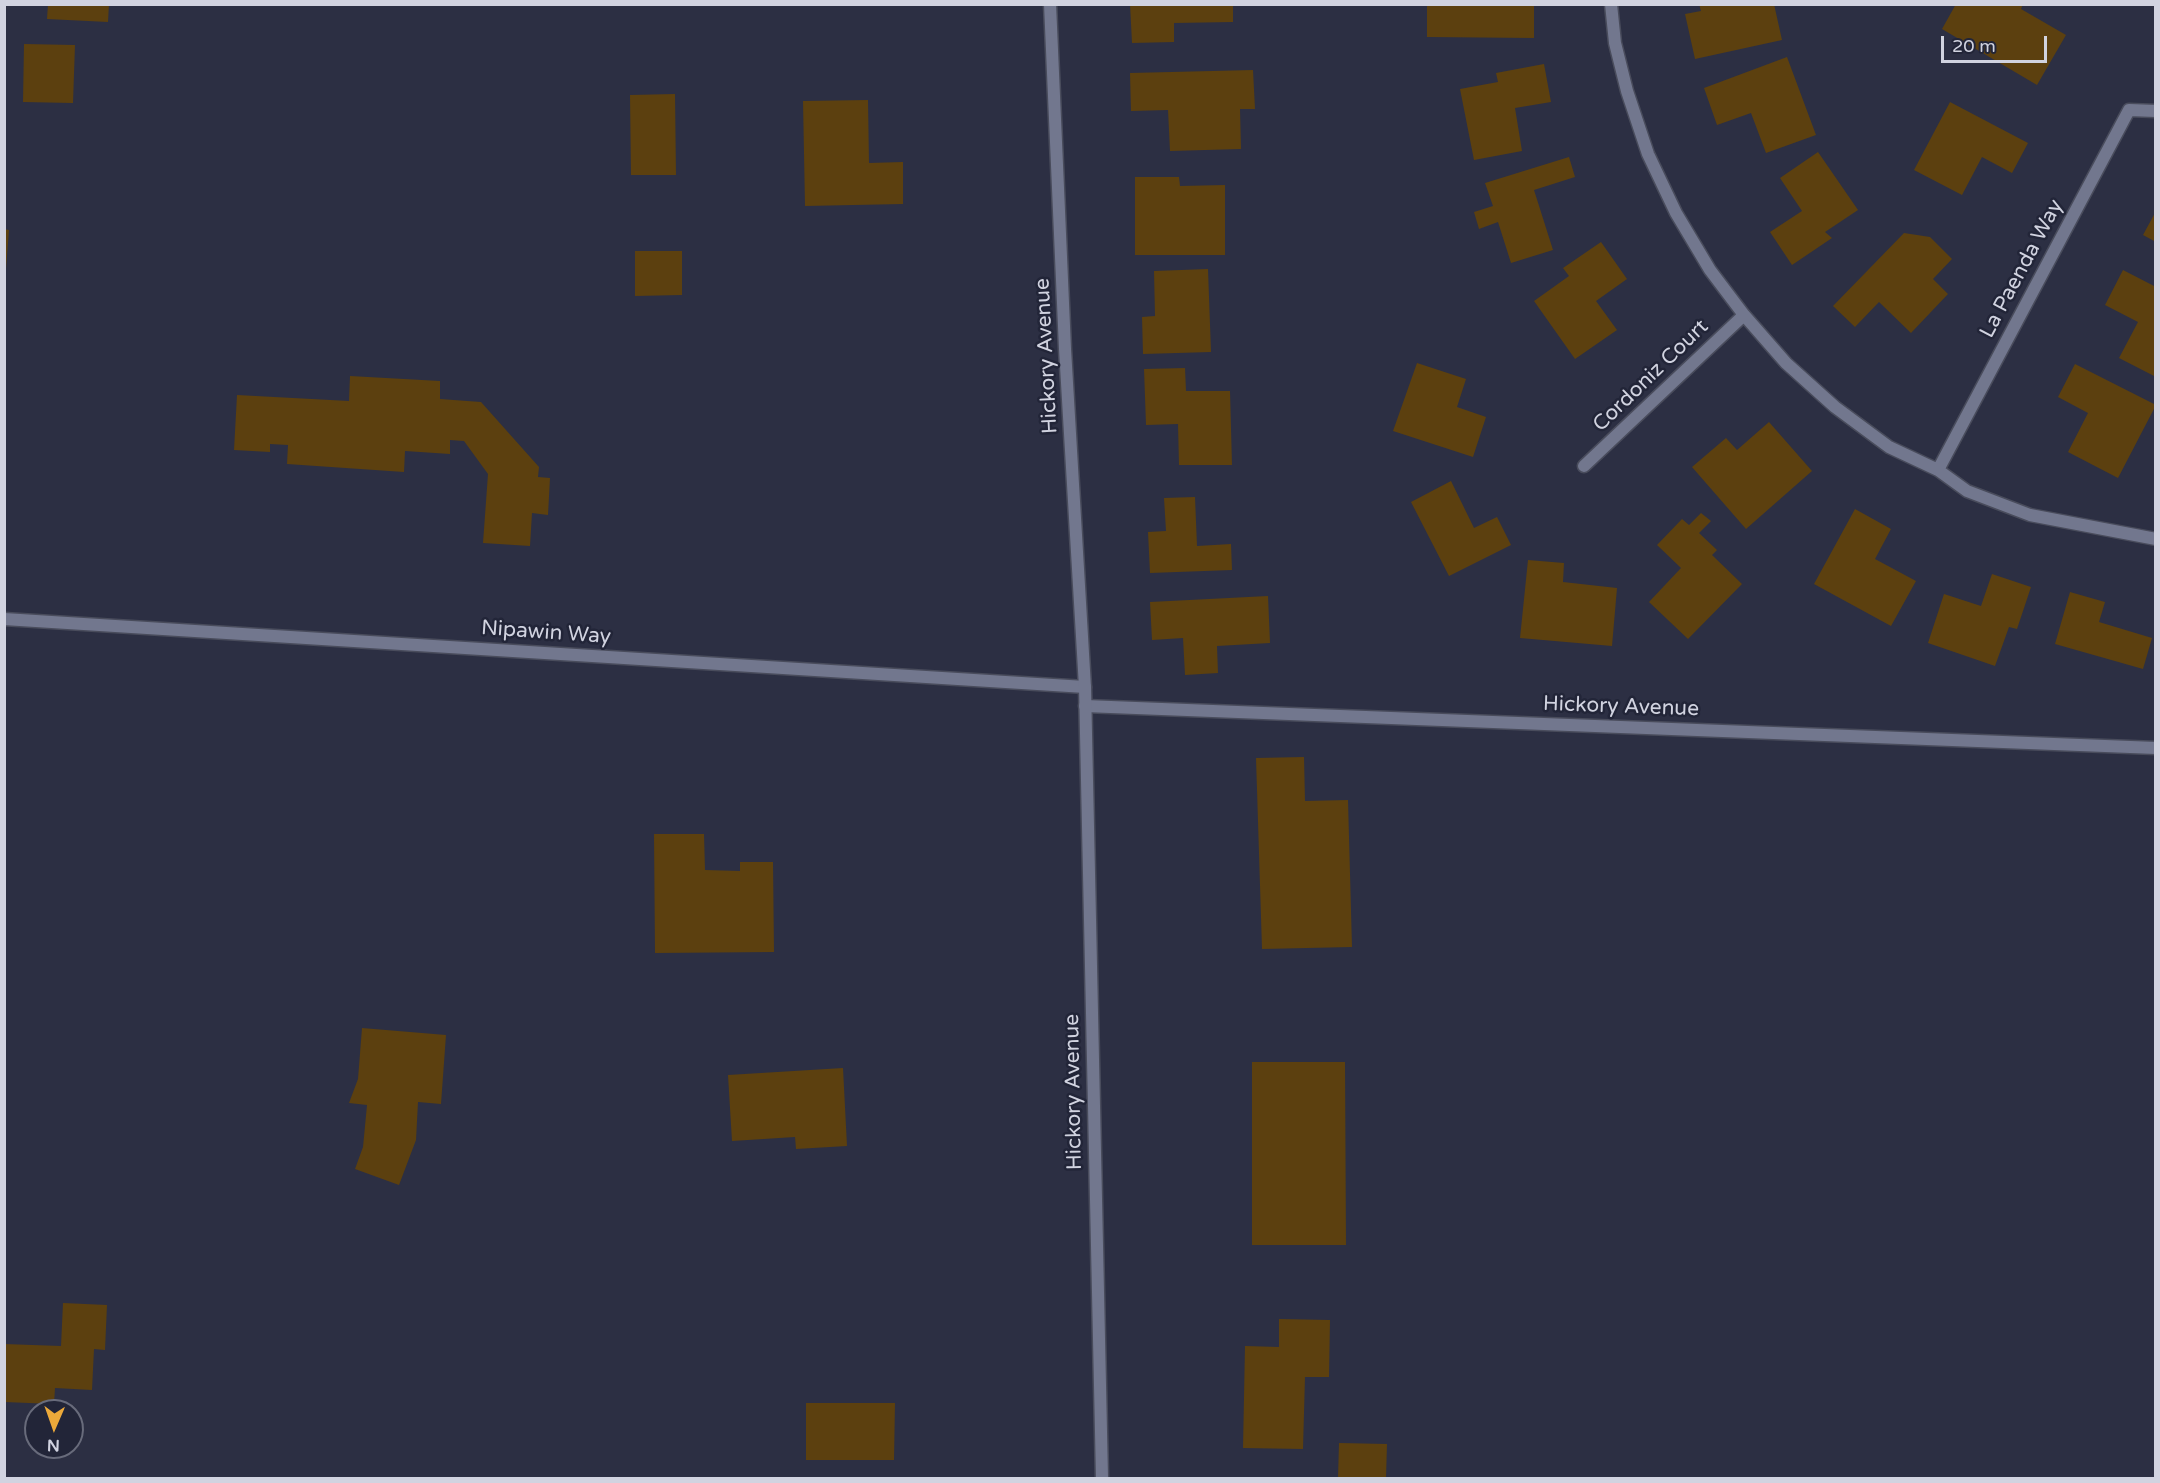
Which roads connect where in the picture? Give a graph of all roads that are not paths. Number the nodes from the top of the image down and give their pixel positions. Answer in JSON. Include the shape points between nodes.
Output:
{"nodes":[{"id":1,"x":1050,"y":4,"type":"edge"},
{"id":2,"x":1611,"y":4,"type":"edge"},
{"id":3,"x":2156,"y":111,"type":"edge"},
{"id":4,"x":1744,"y":315,"type":"junction"},
{"id":5,"x":1584,"y":466,"type":"dead end"},
{"id":6,"x":1938,"y":470,"type":"junction"},
{"id":7,"x":2156,"y":539,"type":"edge"},
{"id":8,"x":4,"y":619,"type":"edge"},
{"id":9,"x":1085,"y":687,"type":"junction"},
{"id":10,"x":1085,"y":706,"type":"junction"},
{"id":11,"x":2156,"y":748,"type":"edge"},
{"id":12,"x":1102,"y":1479,"type":"edge"}],
"edges":[{"from":1,"to":9,"type":"street","name":"Hickory Avenue"},
{"from":2,"to":4,"type":"street","via":[[1617,53],[1648,154],[1710,270]]},
{"from":3,"to":6,"type":"street","name":"La Paenda Way","via":[[2129,110]]},
{"from":4,"to":5,"type":"street","name":"Cordoniz Court"},
{"from":4,"to":6,"type":"street","via":[[1786,363],[1835,408],[1890,447]]},
{"from":6,"to":7,"type":"street","via":[[1967,490],[2030,515]]},
{"from":8,"to":9,"type":"street","name":"Nipawin Way"},
{"from":9,"to":10,"type":"street","name":"Hickory Avenue"},
{"from":10,"to":11,"type":"street","name":"Hickory Avenue"},
{"from":10,"to":12,"type":"street","name":"Hickory Avenue"}]}
